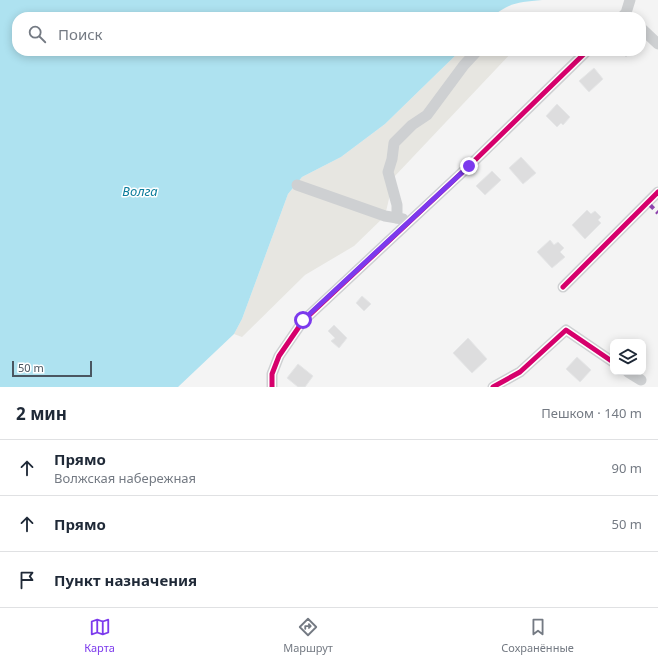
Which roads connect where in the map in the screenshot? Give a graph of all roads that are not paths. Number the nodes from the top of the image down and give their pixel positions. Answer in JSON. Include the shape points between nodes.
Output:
{"nodes":[{"id":1,"x":630,"y":0,"type":"edge"},
{"id":2,"x":627,"y":12,"type":"edge"},
{"id":3,"x":646,"y":33,"type":"edge"},
{"id":4,"x":658,"y":44,"type":"edge"},
{"id":5,"x":472,"y":56,"type":"edge"},
{"id":6,"x":582,"y":56,"type":"edge"},
{"id":7,"x":297,"y":185,"type":"dead end"},
{"id":8,"x":658,"y":192,"type":"edge"},
{"id":9,"x":397,"y":218,"type":"junction"},
{"id":10,"x":409,"y":220,"type":"junction"},
{"id":11,"x":563,"y":287,"type":"dead end"},
{"id":12,"x":610,"y":360,"type":"edge"},
{"id":13,"x":633,"y":375,"type":"edge"},
{"id":14,"x":641,"y":380,"type":"dead end"},
{"id":15,"x":272,"y":386,"type":"edge"},
{"id":16,"x":493,"y":387,"type":"edge"}],
"edges":[{"from":1,"to":2,"type":"street"},
{"from":3,"to":4,"type":"street"},
{"from":5,"to":9,"type":"street","via":[[427,115],[412,125],[394,143],[388,172],[398,205]]},
{"from":6,"to":10,"type":"street","via":[[469,166]]},
{"from":7,"to":9,"type":"street"},
{"from":8,"to":11,"type":"street"},
{"from":9,"to":10,"type":"street"},
{"from":10,"to":15,"type":"street","via":[[303,320],[279,356],[272,374]]},
{"from":12,"to":16,"type":"street","via":[[566,330],[520,372]]},
{"from":13,"to":14,"type":"street"}]}
